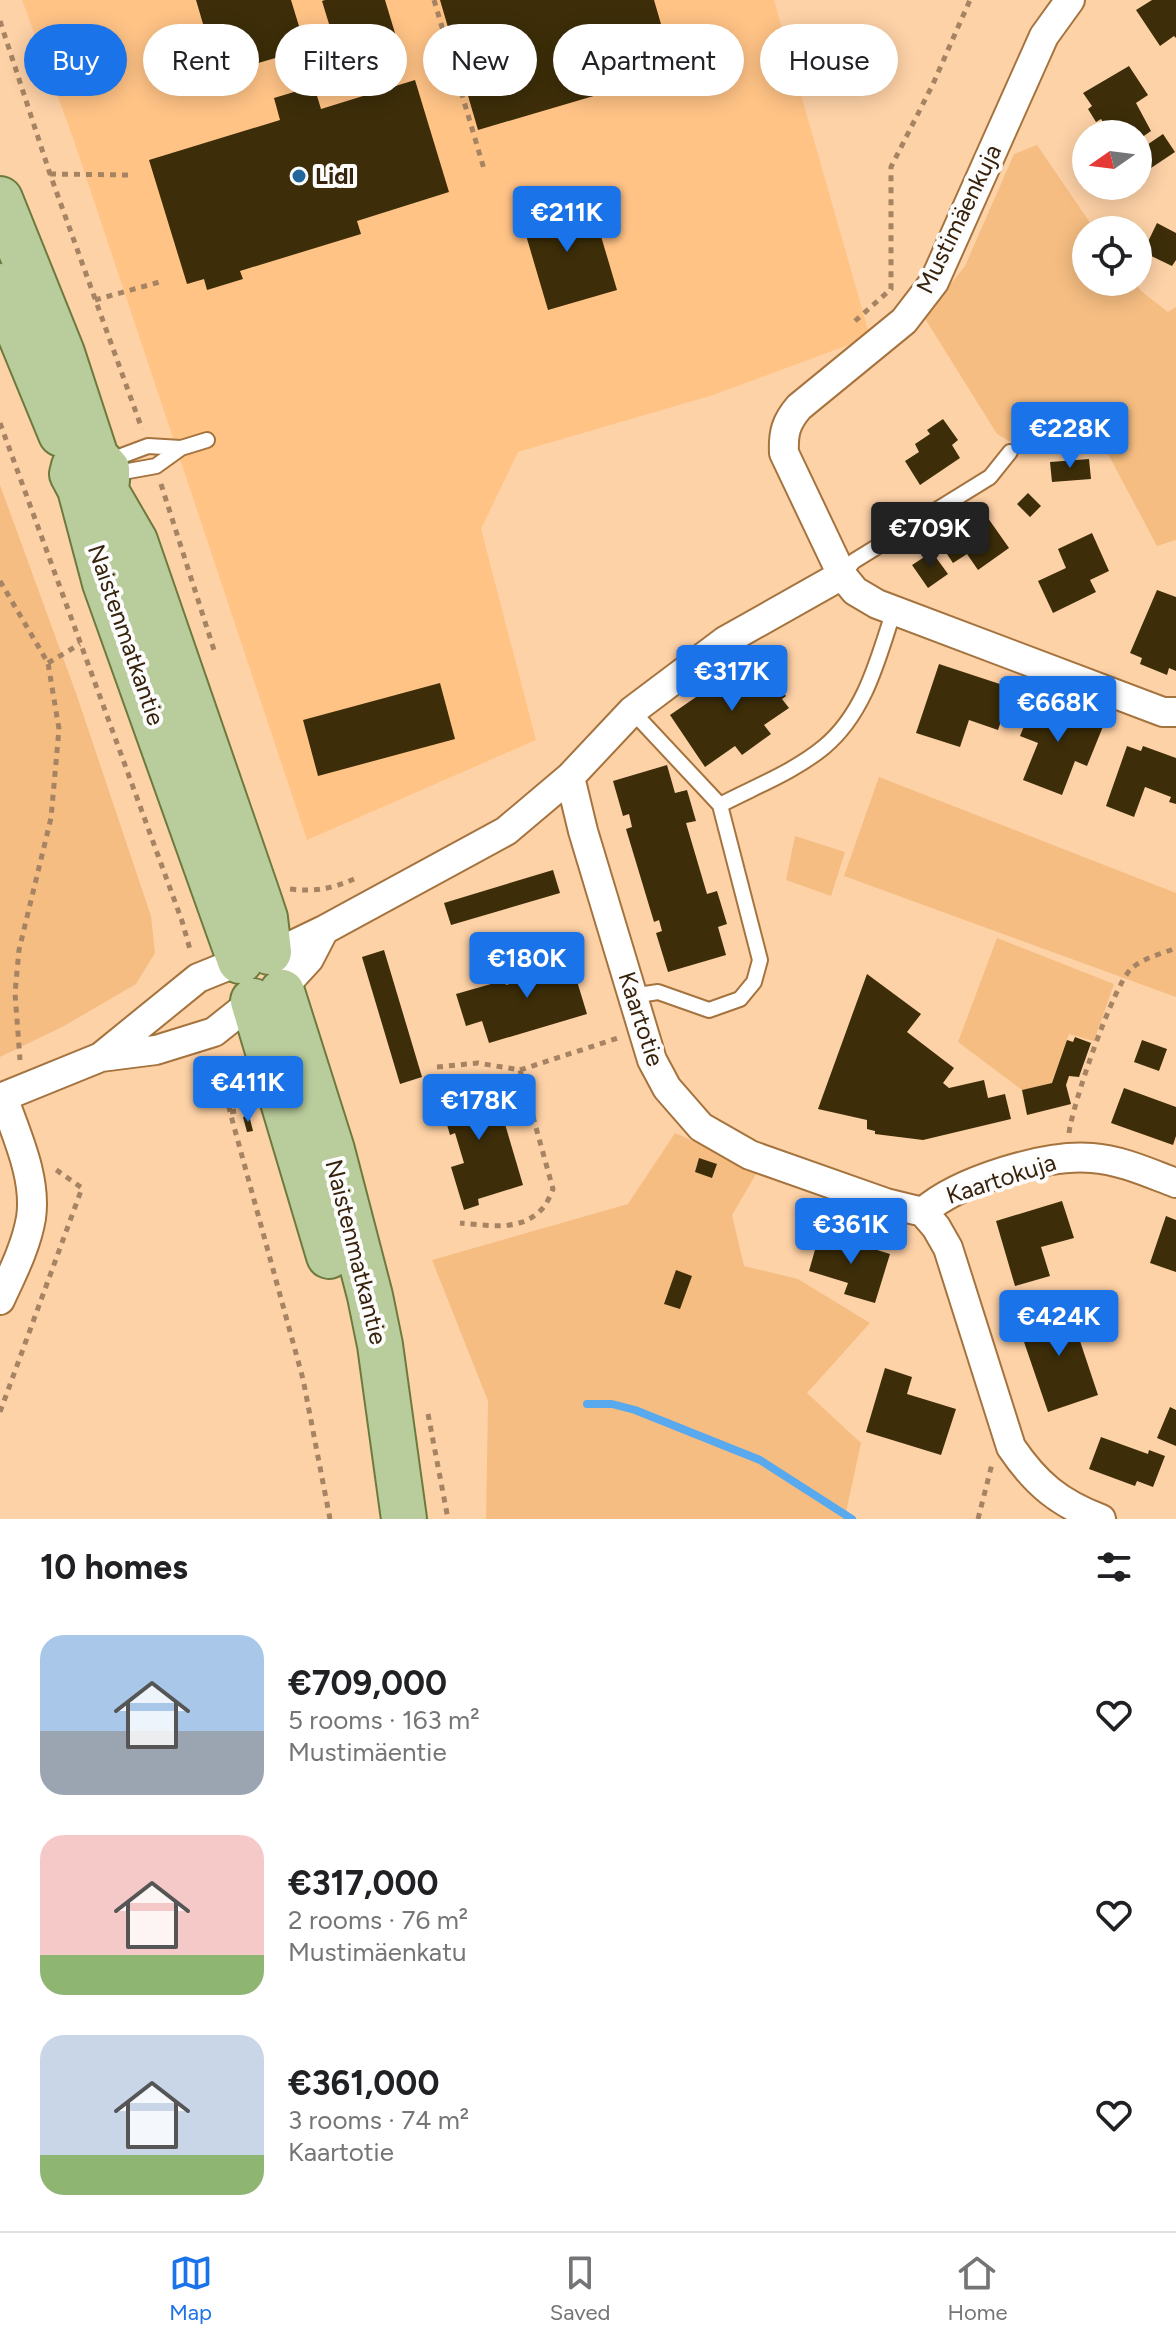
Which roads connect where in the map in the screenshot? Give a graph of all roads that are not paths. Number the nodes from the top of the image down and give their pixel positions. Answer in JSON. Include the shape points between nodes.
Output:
{"nodes":[{"id":1,"x":1070,"y":0,"type":"edge"},
{"id":2,"x":0,"y":199,"type":"edge"},
{"id":3,"x":0,"y":286,"type":"edge"},
{"id":4,"x":207,"y":440,"type":"dead end"},
{"id":5,"x":181,"y":448,"type":"junction"},
{"id":6,"x":1010,"y":452,"type":"dead end"},
{"id":7,"x":94,"y":472,"type":"junction"},
{"id":8,"x":842,"y":575,"type":"junction"},
{"id":9,"x":894,"y":610,"type":"junction"},
{"id":10,"x":632,"y":711,"type":"junction"},
{"id":11,"x":1176,"y":712,"type":"edge"},
{"id":12,"x":570,"y":777,"type":"junction"},
{"id":13,"x":720,"y":805,"type":"junction"},
{"id":14,"x":268,"y":974,"type":"junction"},
{"id":15,"x":632,"y":996,"type":"junction"},
{"id":16,"x":101,"y":1057,"type":"junction"},
{"id":17,"x":9,"y":1095,"type":"edge"},
{"id":18,"x":1176,"y":1183,"type":"edge"},
{"id":19,"x":923,"y":1212,"type":"junction"},
{"id":20,"x":0,"y":1300,"type":"edge"},
{"id":21,"x":394,"y":1519,"type":"edge"},
{"id":22,"x":404,"y":1519,"type":"edge"},
{"id":23,"x":1101,"y":1519,"type":"edge"}],
"edges":[{"from":1,"to":8,"type":"street","name":"Mustimäenkuja","via":[[1044,36],[934,282],[904,321],[788,419],[784,453]]},
{"from":2,"to":7,"type":"main road","name":"Naistenmatkantie","via":[[62,353]]},
{"from":3,"to":7,"type":"main road","name":"Naistenmatkantie"},
{"from":4,"to":5,"type":"lane"},
{"from":5,"to":7,"type":"lane","via":[[148,446]]},
{"from":5,"to":7,"type":"lane","via":[[156,466]]},
{"from":6,"to":8,"type":"lane","via":[[990,477],[854,561]]},
{"from":7,"to":14,"type":"main road","name":"Naistenmatkantie","via":[[135,541],[265,918]]},
{"from":8,"to":9,"type":"street","via":[[855,591]]},
{"from":8,"to":10,"type":"street","via":[[725,641]]},
{"from":9,"to":11,"type":"street","via":[[1163,712]]},
{"from":9,"to":13,"type":"lane","via":[[855,711],[825,747]]},
{"from":10,"to":12,"type":"street"},
{"from":10,"to":13,"type":"lane"},
{"from":12,"to":14,"type":"street","via":[[506,831],[324,930],[309,959]]},
{"from":12,"to":15,"type":"street","name":"Kaartotie"},
{"from":13,"to":15,"type":"lane","via":[[760,960],[754,982],[740,999],[709,1010],[658,992]]},
{"from":14,"to":16,"type":"street","via":[[198,978]]},
{"from":14,"to":16,"type":"street","via":[[214,1032],[156,1050]]},
{"from":14,"to":21,"type":"main road","name":"Naistenmatkantie","via":[[319,1220]]},
{"from":14,"to":22,"type":"main road","name":"Naistenmatkantie","via":[[332,1150],[370,1296]]},
{"from":15,"to":19,"type":"street","name":"Kaartotie","via":[[652,1060],[667,1088],[701,1127],[750,1155]]},
{"from":16,"to":17,"type":"street"},
{"from":17,"to":20,"type":"street","via":[[32,1204],[20,1258]]},
{"from":18,"to":19,"type":"street","name":"Kaartokuja","via":[[1114,1161],[1066,1158],[968,1185]]},
{"from":19,"to":23,"type":"street","via":[[948,1248],[1011,1447],[1054,1495]]}]}
